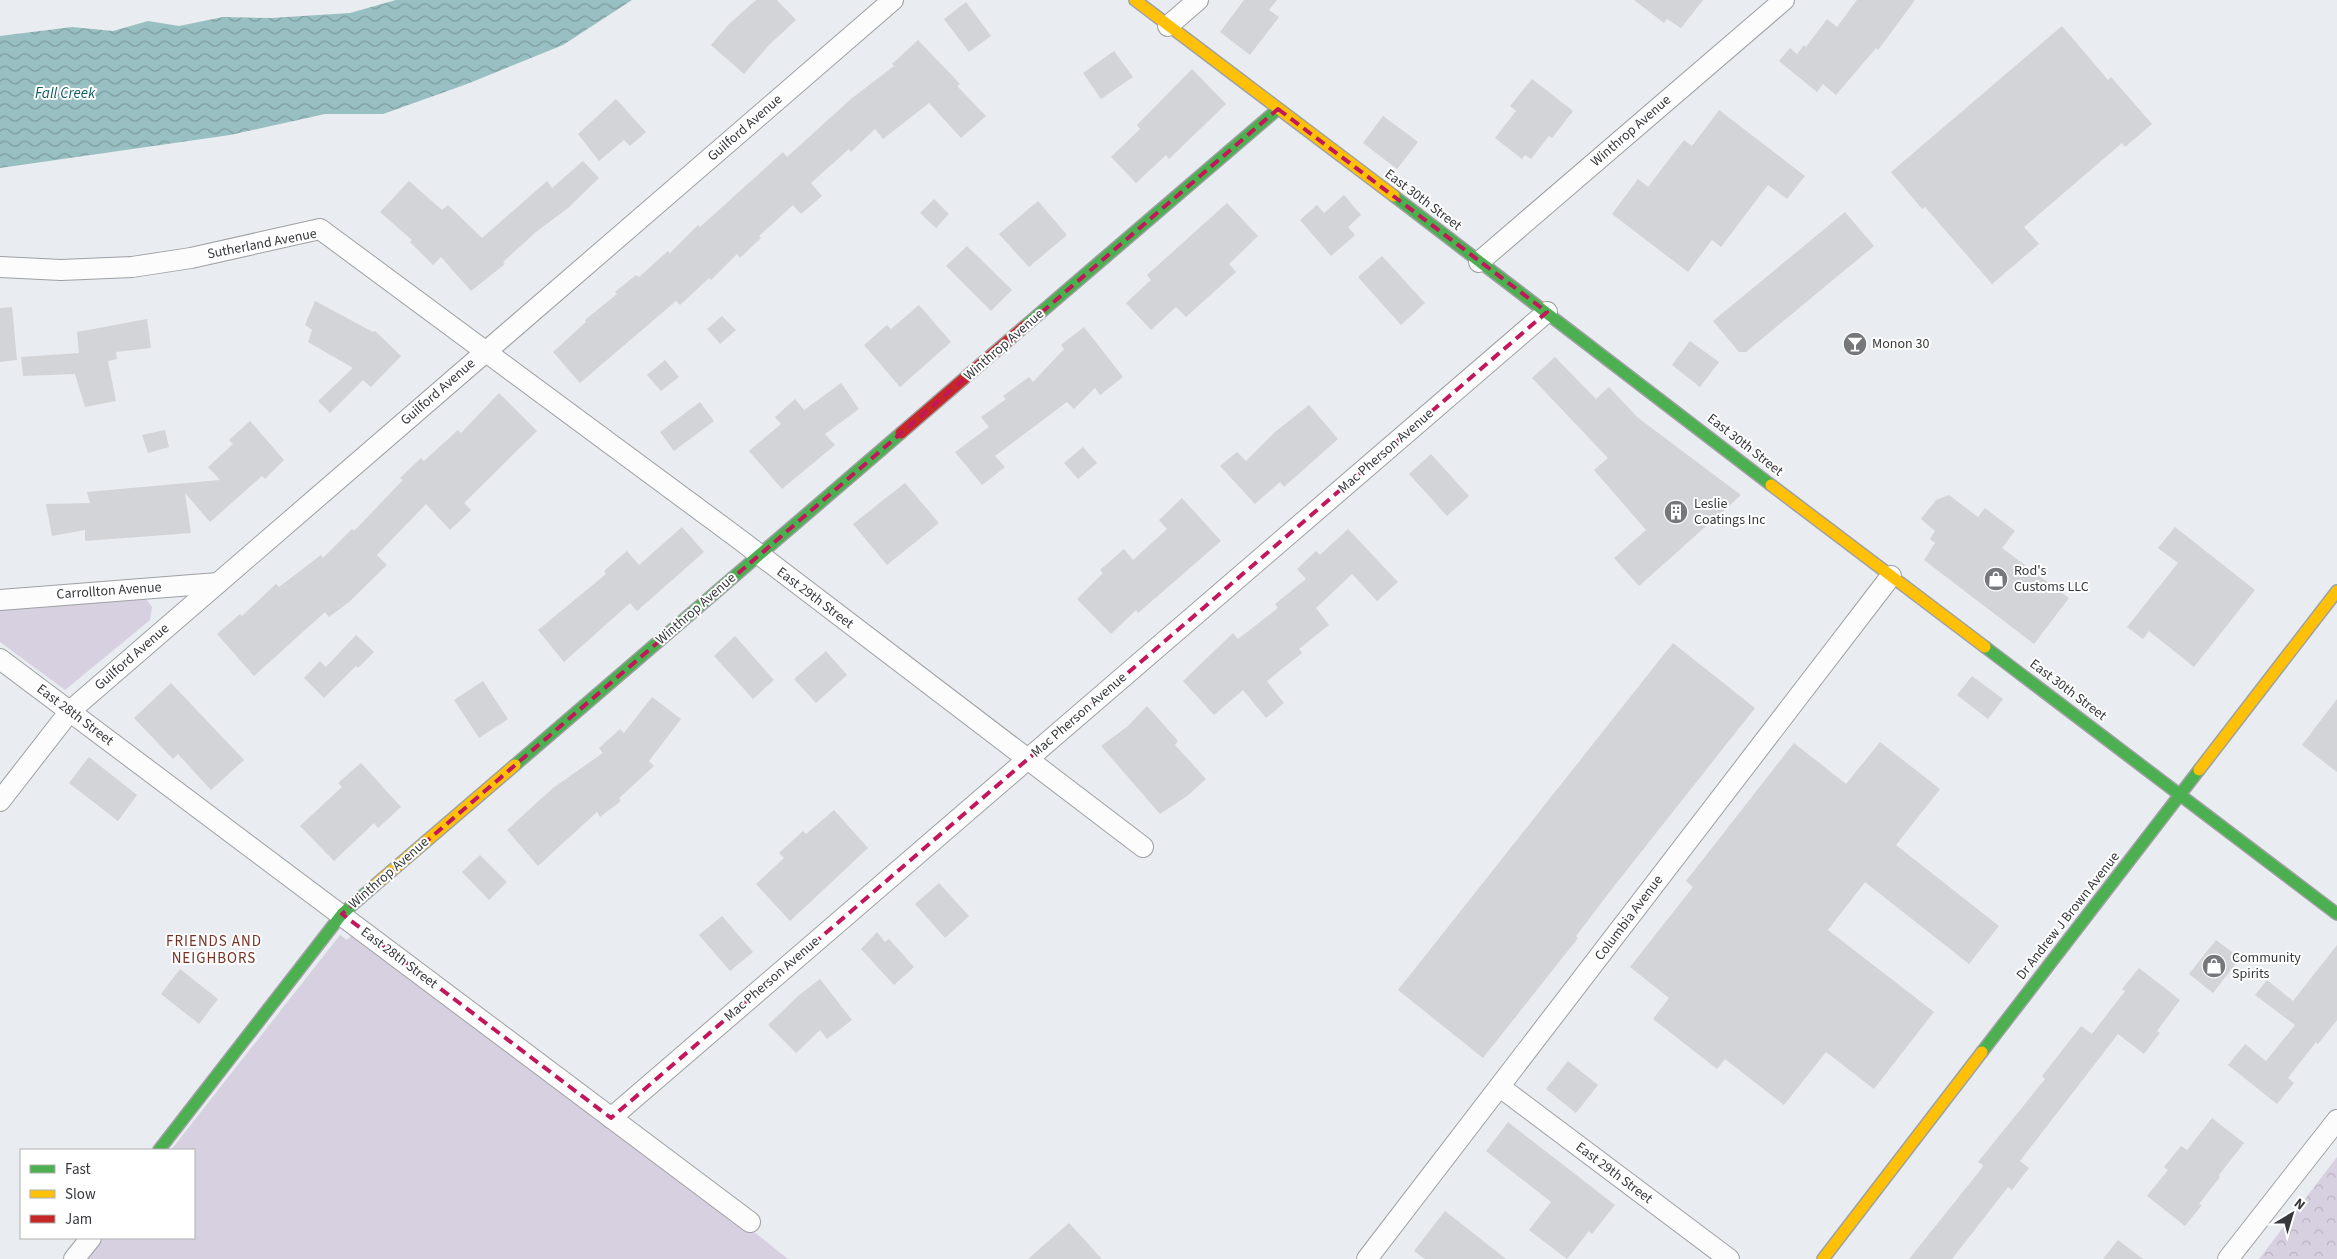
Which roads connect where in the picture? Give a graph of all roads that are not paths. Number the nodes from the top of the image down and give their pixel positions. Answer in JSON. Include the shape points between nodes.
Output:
{"nodes":[{"id":1,"x":893,"y":0,"type":"edge"},
{"id":2,"x":1134,"y":0,"type":"edge"},
{"id":3,"x":1198,"y":0,"type":"edge"},
{"id":4,"x":1784,"y":0,"type":"edge"},
{"id":5,"x":1168,"y":26,"type":"junction"},
{"id":6,"x":1278,"y":109,"type":"junction"},
{"id":7,"x":1479,"y":262,"type":"junction"},
{"id":8,"x":0,"y":267,"type":"edge"},
{"id":9,"x":1548,"y":312,"type":"junction"},
{"id":10,"x":486,"y":351,"type":"junction"},
{"id":11,"x":759,"y":555,"type":"junction"},
{"id":12,"x":1891,"y":576,"type":"junction"},
{"id":13,"x":218,"y":583,"type":"junction"},
{"id":14,"x":2337,"y":591,"type":"edge"},
{"id":15,"x":0,"y":600,"type":"edge"},
{"id":16,"x":0,"y":659,"type":"edge"},
{"id":17,"x":70,"y":711,"type":"junction"},
{"id":18,"x":1028,"y":759,"type":"junction"},
{"id":19,"x":2181,"y":794,"type":"junction"},
{"id":20,"x":0,"y":800,"type":"edge"},
{"id":21,"x":1143,"y":846,"type":"dead end"},
{"id":22,"x":342,"y":914,"type":"junction"},
{"id":23,"x":2337,"y":914,"type":"edge"},
{"id":24,"x":1500,"y":1086,"type":"junction"},
{"id":25,"x":611,"y":1118,"type":"junction"},
{"id":26,"x":2337,"y":1120,"type":"edge"},
{"id":27,"x":160,"y":1149,"type":"edge"},
{"id":28,"x":750,"y":1222,"type":"dead end"},
{"id":29,"x":90,"y":1239,"type":"edge"},
{"id":30,"x":74,"y":1259,"type":"edge"},
{"id":31,"x":1367,"y":1259,"type":"edge"},
{"id":32,"x":1728,"y":1259,"type":"edge"},
{"id":33,"x":1823,"y":1259,"type":"edge"},
{"id":34,"x":2228,"y":1259,"type":"edge"}],
"edges":[{"from":1,"to":10,"type":"street","name":"Guilford Avenue"},
{"from":2,"to":5,"type":"main road","name":"East 30th Street"},
{"from":3,"to":5,"type":"street"},
{"from":4,"to":7,"type":"street","name":"Winthrop Avenue"},
{"from":5,"to":6,"type":"main road","name":"East 30th Street"},
{"from":6,"to":7,"type":"main road","name":"East 30th Street"},
{"from":6,"to":11,"type":"main road","name":"Winthrop Avenue"},
{"from":7,"to":9,"type":"main road","name":"East 30th Street"},
{"from":8,"to":10,"type":"street","name":"Sutherland Avenue","via":[[72,270],[132,267],[191,258],[320,229]]},
{"from":9,"to":12,"type":"main road","name":"East 30th Street"},
{"from":9,"to":18,"type":"street","name":"Mac Pherson Avenue"},
{"from":10,"to":11,"type":"street","name":"East 29th Street"},
{"from":10,"to":13,"type":"street","name":"Guilford Avenue"},
{"from":11,"to":18,"type":"street","name":"East 29th Street"},
{"from":11,"to":22,"type":"main road","name":"Winthrop Avenue"},
{"from":12,"to":19,"type":"main road","name":"East 30th Street"},
{"from":12,"to":24,"type":"street","name":"Columbia Avenue"},
{"from":13,"to":15,"type":"street","name":"Carrollton Avenue"},
{"from":13,"to":17,"type":"street","name":"Guilford Avenue"},
{"from":14,"to":19,"type":"main road","name":"Dr Andrew J Brown Avenue"},
{"from":16,"to":17,"type":"street","name":"East 28th Street"},
{"from":17,"to":20,"type":"street","name":"Guilford Avenue"},
{"from":17,"to":22,"type":"street","name":"East 28th Street"},
{"from":18,"to":21,"type":"street","name":"East 29th Street"},
{"from":18,"to":25,"type":"street","name":"Mac Pherson Avenue"},
{"from":19,"to":23,"type":"main road","name":"East 30th Street"},
{"from":19,"to":33,"type":"main road","name":"Dr Andrew J Brown Avenue"},
{"from":22,"to":25,"type":"street","name":"East 28th Street"},
{"from":22,"to":27,"type":"main road","name":"Winthrop Avenue"},
{"from":24,"to":31,"type":"street","name":"Columbia Avenue"},
{"from":24,"to":32,"type":"street","name":"East 29th Street"},
{"from":25,"to":28,"type":"street","name":"East 28th Street"},
{"from":26,"to":34,"type":"street"},
{"from":29,"to":30,"type":"street"}]}
